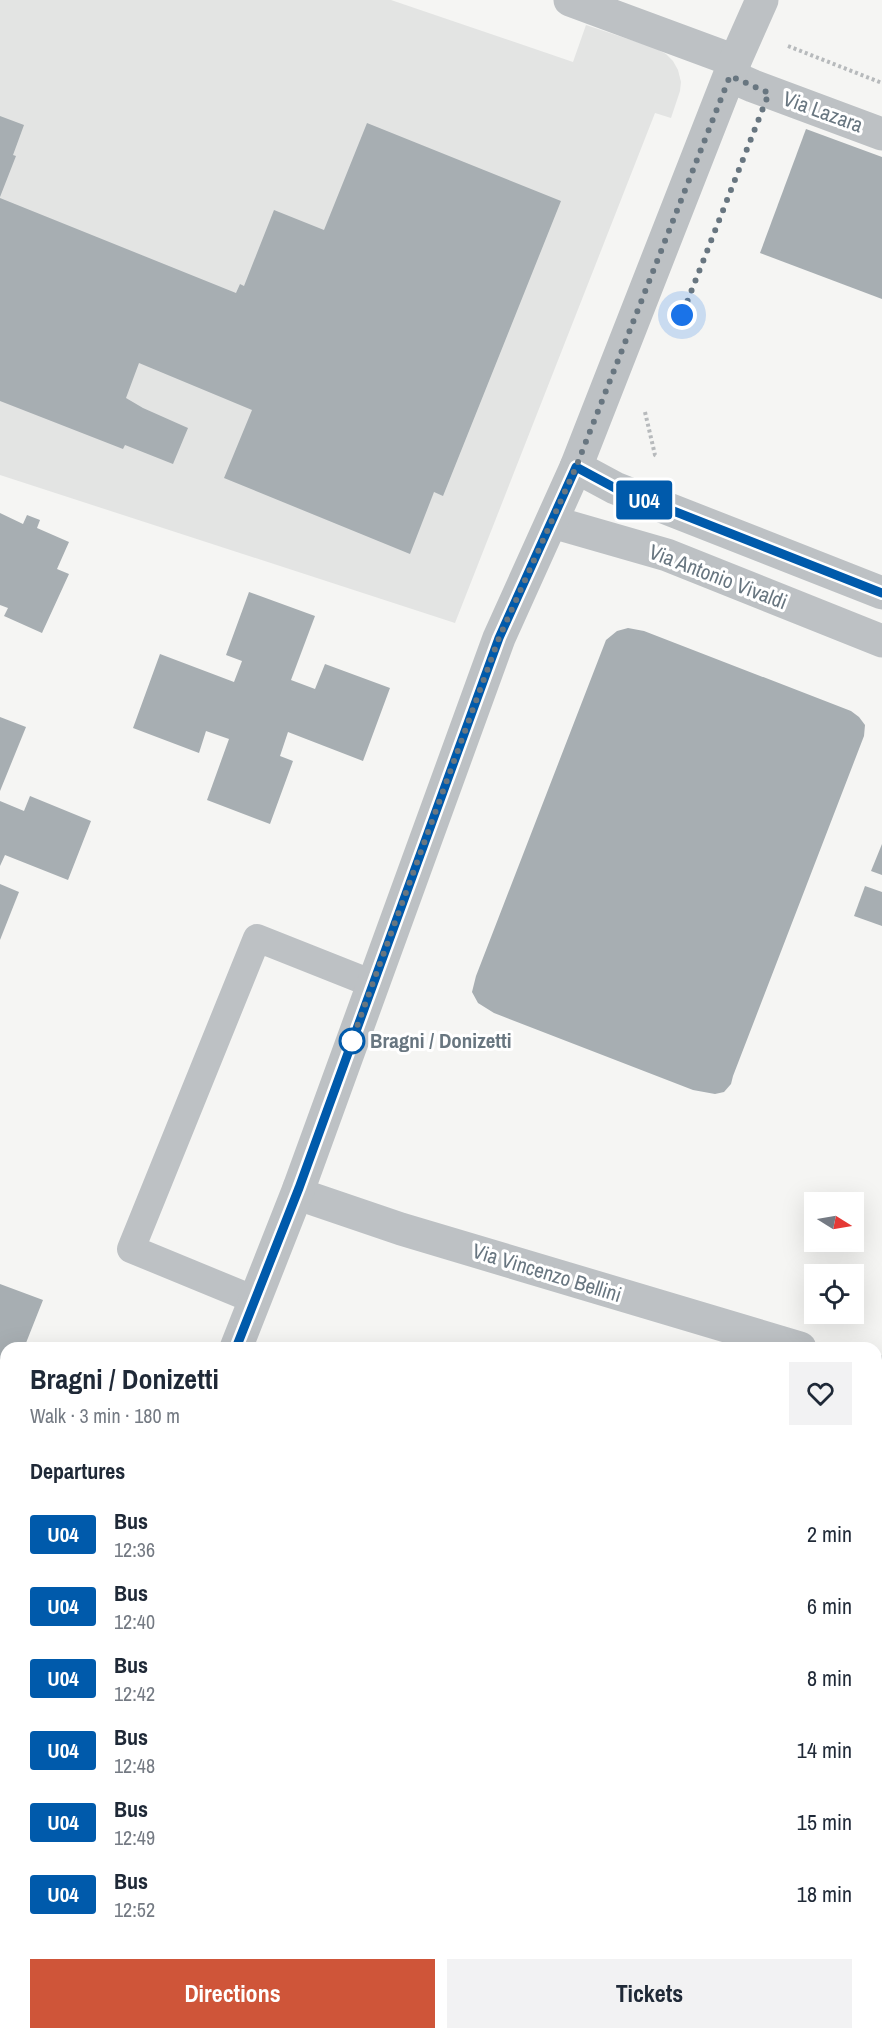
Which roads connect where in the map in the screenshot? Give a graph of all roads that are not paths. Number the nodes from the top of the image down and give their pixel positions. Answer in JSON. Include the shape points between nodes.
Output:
{"nodes":[{"id":1,"x":570,"y":0,"type":"edge"},
{"id":2,"x":762,"y":0,"type":"edge"},
{"id":3,"x":733,"y":69,"type":"junction"},
{"id":4,"x":882,"y":134,"type":"edge"},
{"id":5,"x":576,"y":467,"type":"junction"},
{"id":6,"x":552,"y":522,"type":"junction"},
{"id":7,"x":882,"y":593,"type":"edge"},
{"id":8,"x":882,"y":641,"type":"edge"},
{"id":9,"x":373,"y":984,"type":"junction"},
{"id":10,"x":299,"y":1188,"type":"junction"},
{"id":11,"x":255,"y":1300,"type":"junction"},
{"id":12,"x":238,"y":1342,"type":"edge"},
{"id":13,"x":756,"y":1342,"type":"edge"}],
"edges":[{"from":1,"to":3,"type":"street","name":"Via Lazara"},
{"from":2,"to":3,"type":"street"},
{"from":3,"to":4,"type":"street","name":"Via Lazara","via":[[769,93]]},
{"from":3,"to":5,"type":"street"},
{"from":5,"to":6,"type":"street"},
{"from":5,"to":7,"type":"street","via":[[615,488]]},
{"from":6,"to":8,"type":"street","name":"Via Antonio Vivaldi","via":[[667,555]]},
{"from":6,"to":9,"type":"street","via":[[499,638]]},
{"from":9,"to":10,"type":"street"},
{"from":9,"to":11,"type":"lane","via":[[257,938],[131,1249]]},
{"from":10,"to":11,"type":"street"},
{"from":10,"to":13,"type":"street","name":"Via Vincenzo Bellini","via":[[307,1197],[400,1229]]},
{"from":11,"to":12,"type":"street"}]}
